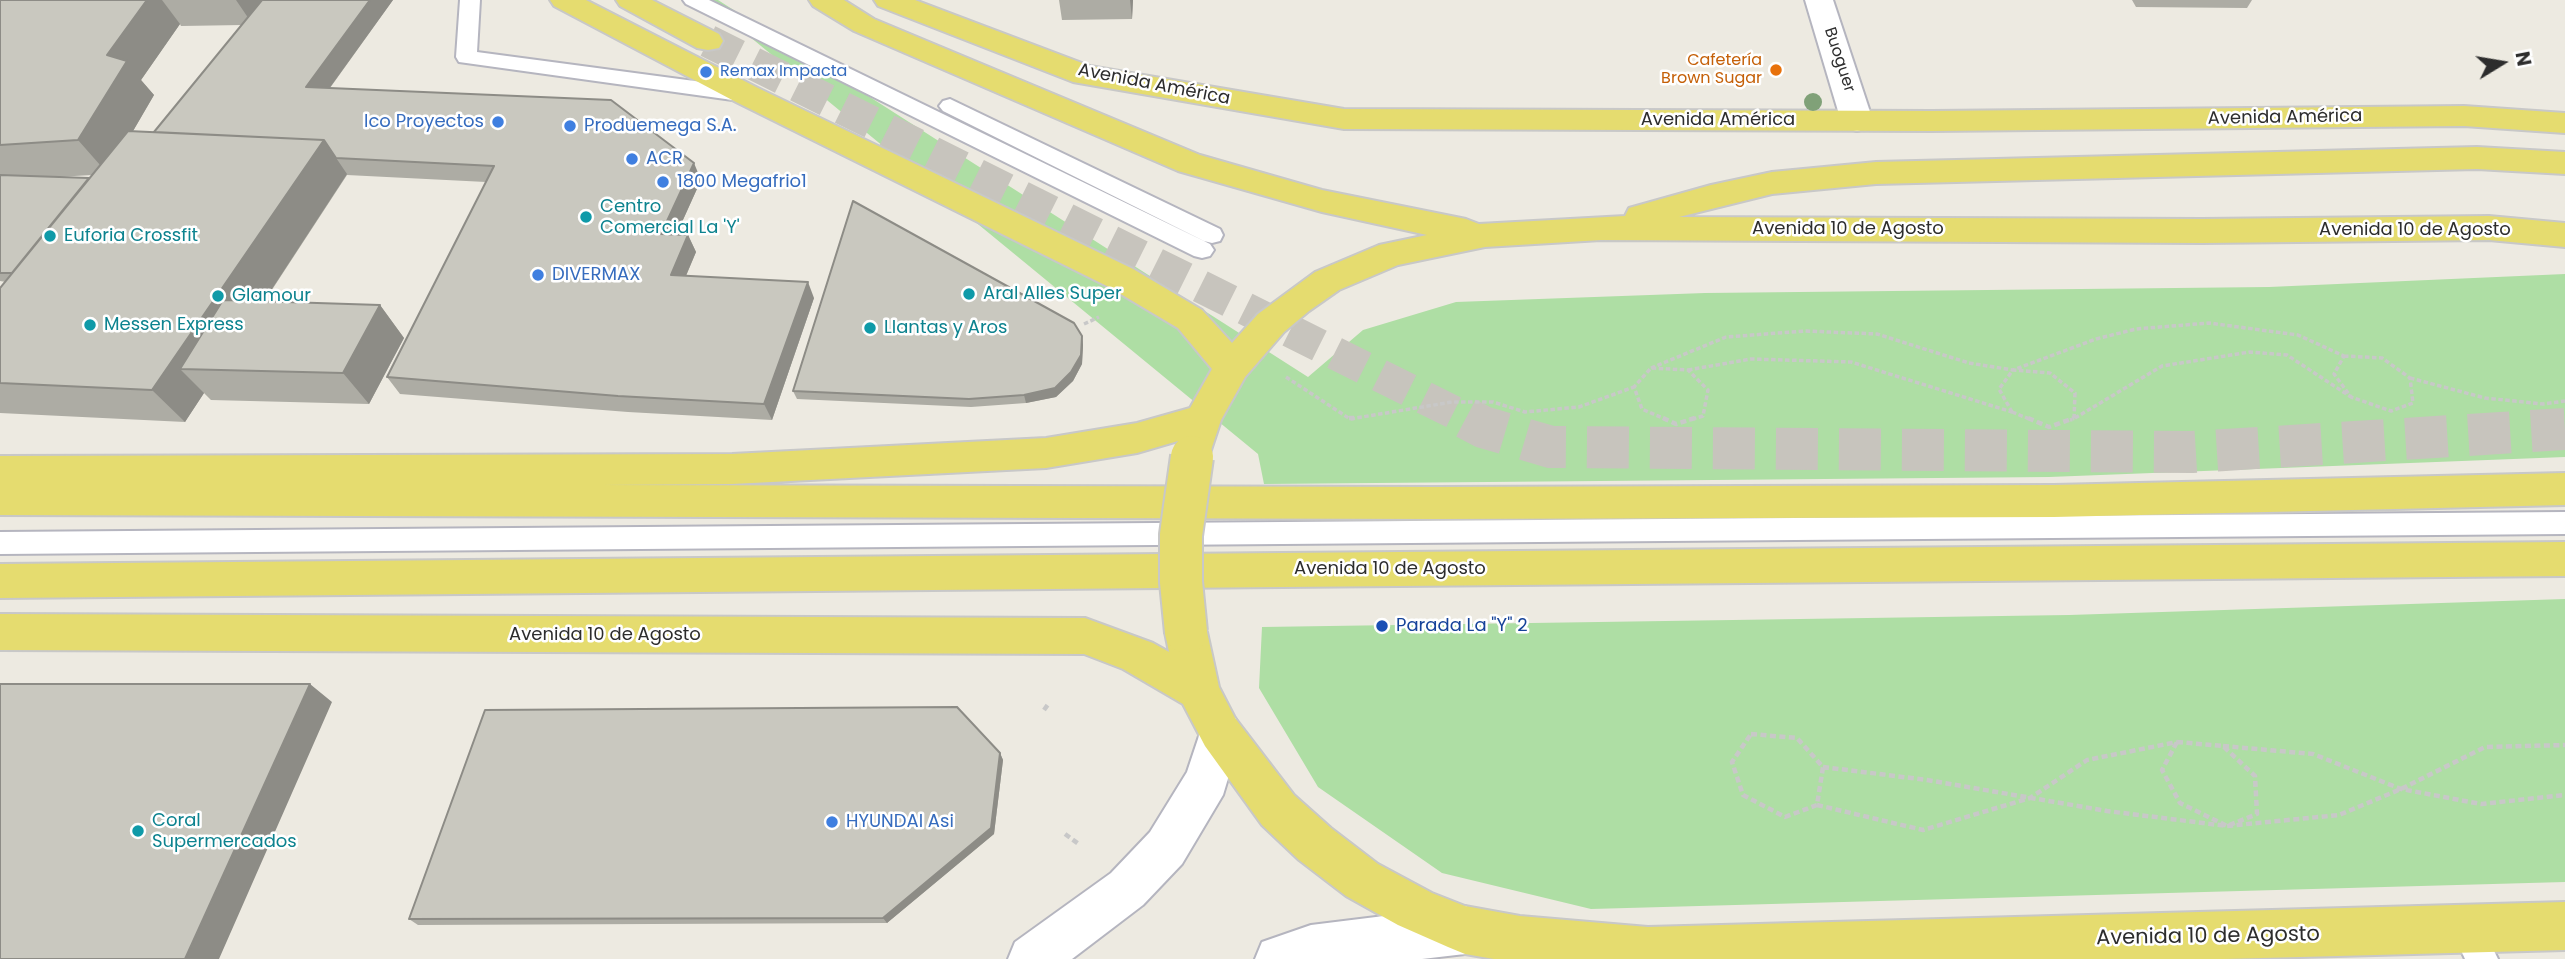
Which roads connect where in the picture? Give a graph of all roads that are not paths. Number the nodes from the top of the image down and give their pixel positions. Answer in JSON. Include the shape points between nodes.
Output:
{"nodes":[{"id":1,"x":470,"y":0,"type":"edge"},
{"id":2,"x":564,"y":0,"type":"edge"},
{"id":3,"x":630,"y":0,"type":"edge"},
{"id":4,"x":693,"y":0,"type":"edge"},
{"id":5,"x":734,"y":0,"type":"edge"},
{"id":6,"x":823,"y":0,"type":"edge"},
{"id":7,"x":888,"y":0,"type":"edge"},
{"id":8,"x":1819,"y":0,"type":"edge"},
{"id":9,"x":708,"y":41,"type":"tunnel mouth"},
{"id":10,"x":747,"y":95,"type":"junction"},
{"id":11,"x":1857,"y":121,"type":"junction"},
{"id":12,"x":2565,"y":123,"type":"edge"},
{"id":13,"x":2565,"y":163,"type":"edge"},
{"id":14,"x":2565,"y":224,"type":"edge"},
{"id":15,"x":1601,"y":228,"type":"junction"},
{"id":16,"x":2490,"y":228,"type":"junction"},
{"id":17,"x":1485,"y":235,"type":"junction"},
{"id":18,"x":2565,"y":235,"type":"edge"},
{"id":19,"x":1232,"y":367,"type":"junction"},
{"id":20,"x":1203,"y":419,"type":"junction"},
{"id":21,"x":0,"y":471,"type":"edge"},
{"id":22,"x":2565,"y":489,"type":"edge"},
{"id":23,"x":0,"y":499,"type":"edge"},
{"id":24,"x":2565,"y":523,"type":"edge"},
{"id":25,"x":0,"y":543,"type":"edge"},
{"id":26,"x":2565,"y":559,"type":"edge"},
{"id":27,"x":0,"y":581,"type":"edge"},
{"id":28,"x":0,"y":632,"type":"edge"},
{"id":29,"x":1198,"y":690,"type":"junction"},
{"id":30,"x":1220,"y":732,"type":"junction"},
{"id":31,"x":2565,"y":926,"type":"edge"},
{"id":32,"x":1465,"y":930,"type":"junction"},
{"id":33,"x":2474,"y":944,"type":"edge"},
{"id":34,"x":2273,"y":947,"type":"edge"},
{"id":35,"x":2141,"y":949,"type":"edge"},
{"id":36,"x":1544,"y":951,"type":"edge"},
{"id":37,"x":1031,"y":959,"type":"edge"},
{"id":38,"x":1279,"y":959,"type":"edge"}],
"edges":[{"from":1,"to":10,"type":"lane","via":[[466,57]]},
{"from":2,"to":10,"type":"main road"},
{"from":3,"to":9,"type":"main road"},
{"from":4,"to":5,"type":"lane","via":[[1207,242]]},
{"from":6,"to":17,"type":"main road","via":[[864,25],[1189,163],[1322,201]]},
{"from":7,"to":11,"type":"main road","name":"Avenida América","via":[[1084,75],[1345,119]]},
{"from":8,"to":11,"type":"main road","name":"Buoguer"},
{"from":10,"to":19,"type":"main road","via":[[1121,278],[1190,319]]},
{"from":11,"to":12,"type":"main road","name":"Avenida América","via":[[2464,116]]},
{"from":13,"to":15,"type":"main road","via":[[2463,158],[1876,173],[1772,183]]},
{"from":14,"to":16,"type":"main road"},
{"from":15,"to":16,"type":"main road","name":"Avenida 10 de Agosto"},
{"from":15,"to":17,"type":"main road","name":"Avenida 10 de Agosto"},
{"from":16,"to":18,"type":"main road","name":"Avenida 10 de Agosto"},
{"from":17,"to":19,"type":"main road","name":"Avenida 10 de Agosto","via":[[1391,254],[1327,281],[1271,323]]},
{"from":19,"to":20,"type":"main road","name":"Avenida 10 de Agosto"},
{"from":20,"to":21,"type":"main road","via":[[1138,438],[1046,453],[745,468]]},
{"from":20,"to":29,"type":"main road","name":"Avenida 10 de Agosto","bridge":true,"via":[[1192,457],[1181,535],[1186,632]]},
{"from":22,"to":23,"type":"main road","via":[[2013,501]]},
{"from":24,"to":25,"type":"lane"},
{"from":26,"to":27,"type":"main road","name":"Avenida 10 de Agosto"},
{"from":28,"to":29,"type":"main road","name":"Avenida 10 de Agosto","via":[[1085,636],[1138,656]]},
{"from":29,"to":30,"type":"main road","name":"Avenida 10 de Agosto"},
{"from":30,"to":32,"type":"main road","name":"Avenida 10 de Agosto","via":[[1278,810],[1315,844],[1362,880]]},
{"from":30,"to":37,"type":"main road","via":[[1207,780],[1166,848],[1127,889]]},
{"from":31,"to":33,"type":"main road","name":"Avenida 10 de Agosto"},
{"from":32,"to":36,"type":"main road","name":"Avenida 10 de Agosto"},
{"from":32,"to":38,"type":"main road","via":[[1311,949]]},
{"from":33,"to":34,"type":"main road","name":"Avenida 10 de Agosto"},
{"from":34,"to":35,"type":"main road","name":"Avenida 10 de Agosto"},
{"from":35,"to":36,"type":"main road","name":"Avenida 10 de Agosto"}]}
